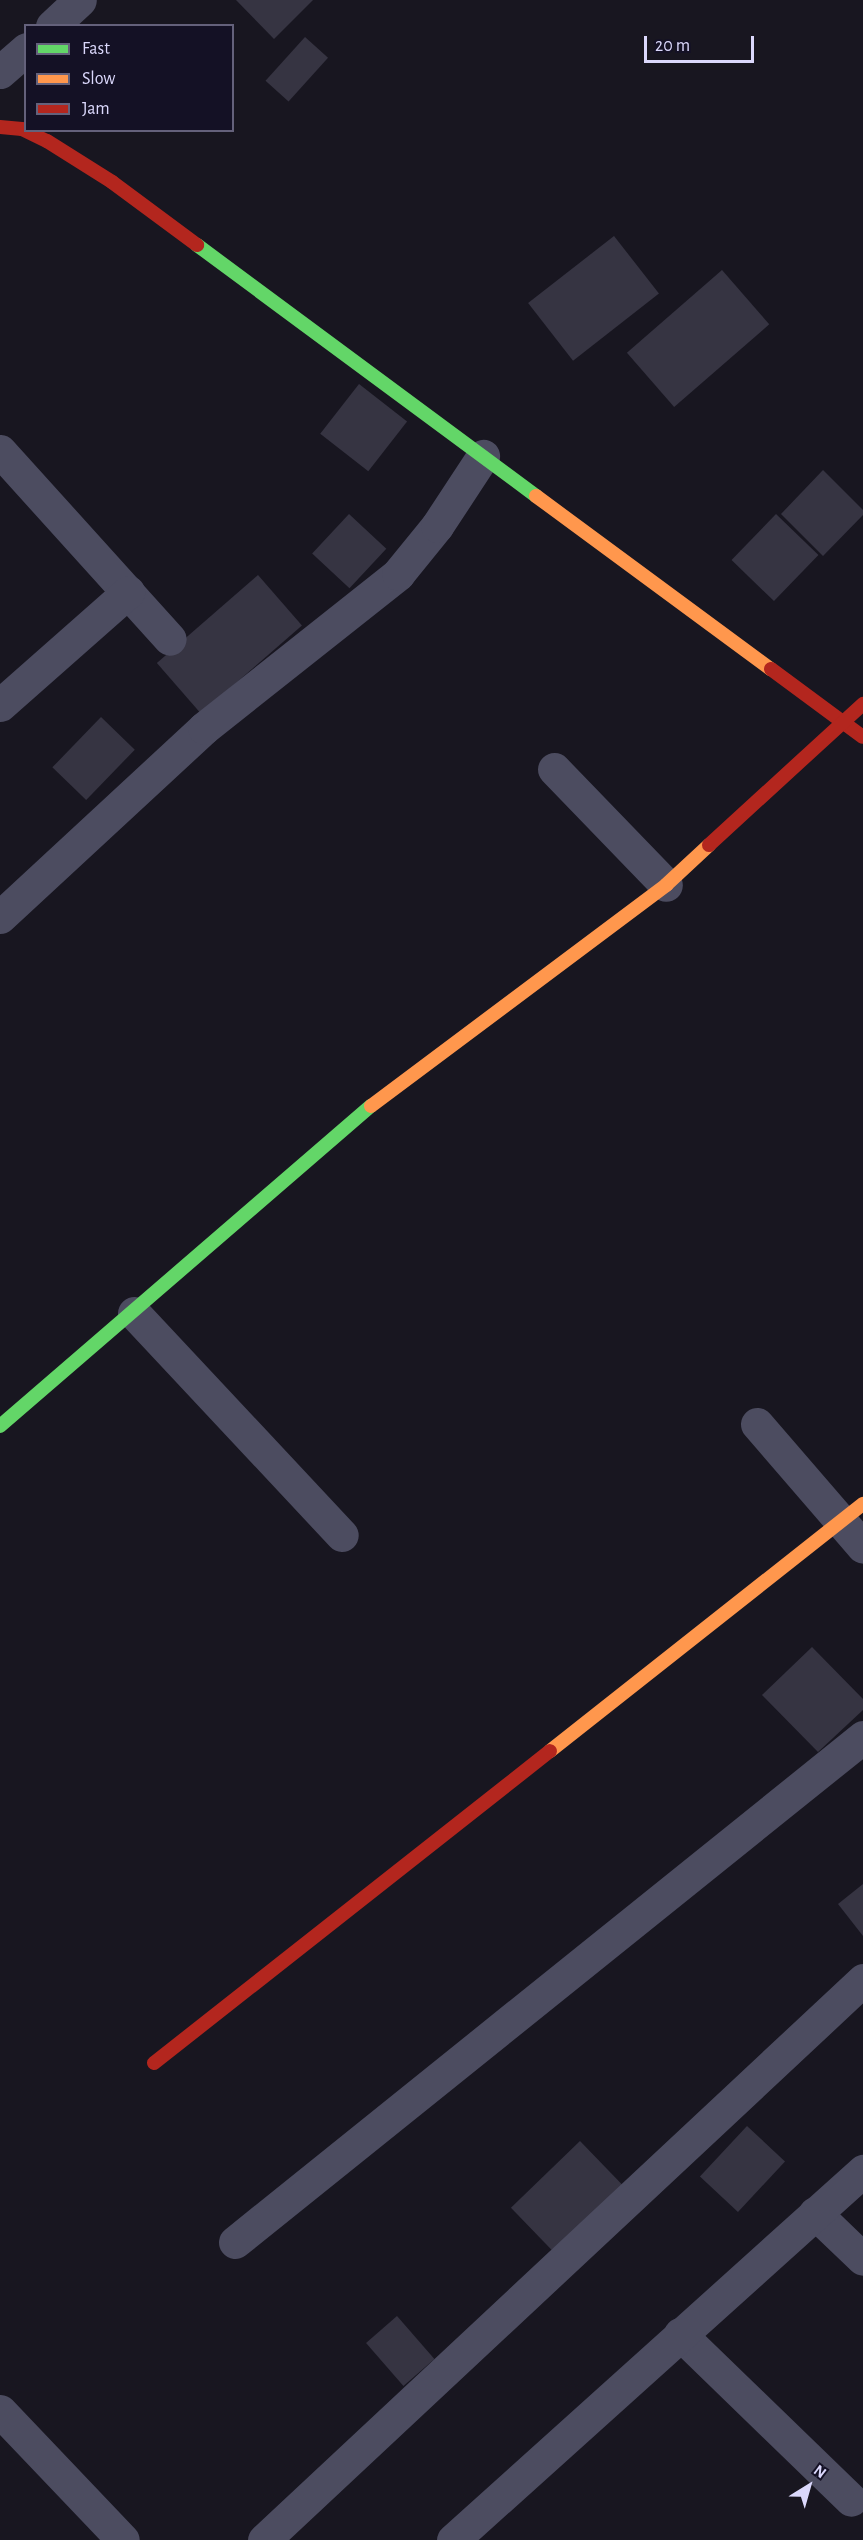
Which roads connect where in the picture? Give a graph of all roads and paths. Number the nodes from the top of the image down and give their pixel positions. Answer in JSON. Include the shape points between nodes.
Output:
{"nodes":[{"id":1,"x":80,"y":0,"type":"edge"},
{"id":2,"x":54,"y":24,"type":"edge"},
{"id":3,"x":24,"y":51,"type":"edge"},
{"id":4,"x":0,"y":72,"type":"edge"},
{"id":5,"x":0,"y":127,"type":"edge"},
{"id":6,"x":24,"y":130,"type":"edge"},
{"id":7,"x":28,"y":132,"type":"edge"},
{"id":8,"x":2,"y":455,"type":"edge"},
{"id":9,"x":483,"y":456,"type":"junction"},
{"id":10,"x":128,"y":592,"type":"junction"},
{"id":11,"x":170,"y":639,"type":"dead end"},
{"id":12,"x":863,"y":704,"type":"edge"},
{"id":13,"x":0,"y":705,"type":"edge"},
{"id":14,"x":843,"y":722,"type":"junction"},
{"id":15,"x":863,"y":737,"type":"edge"},
{"id":16,"x":554,"y":769,"type":"dead end"},
{"id":17,"x":666,"y":885,"type":"junction"},
{"id":18,"x":0,"y":916,"type":"edge"},
{"id":19,"x":134,"y":1313,"type":"junction"},
{"id":20,"x":757,"y":1424,"type":"dead end"},
{"id":21,"x":0,"y":1426,"type":"edge"},
{"id":22,"x":852,"y":1513,"type":"edge"},
{"id":23,"x":342,"y":1534,"type":"dead end"},
{"id":24,"x":863,"y":1547,"type":"edge"},
{"id":25,"x":863,"y":1737,"type":"edge"},
{"id":26,"x":863,"y":1980,"type":"edge"},
{"id":27,"x":154,"y":2063,"type":"dead end"},
{"id":28,"x":863,"y":2171,"type":"edge"},
{"id":29,"x":815,"y":2213,"type":"junction"},
{"id":30,"x":235,"y":2242,"type":"dead end"},
{"id":31,"x":863,"y":2259,"type":"edge"},
{"id":32,"x":680,"y":2334,"type":"junction"},
{"id":33,"x":0,"y":2411,"type":"edge"},
{"id":34,"x":851,"y":2500,"type":"dead end"},
{"id":35,"x":123,"y":2540,"type":"edge"},
{"id":36,"x":264,"y":2540,"type":"edge"},
{"id":37,"x":453,"y":2540,"type":"edge"}],
"edges":[{"from":1,"to":2,"type":"street"},
{"from":3,"to":4,"type":"street"},
{"from":5,"to":6,"type":"street"},
{"from":7,"to":9,"type":"street","via":[[112,182]]},
{"from":8,"to":10,"type":"street"},
{"from":9,"to":14,"type":"street"},
{"from":9,"to":18,"type":"street","via":[[437,526],[398,574],[204,728]]},
{"from":10,"to":11,"type":"street"},
{"from":10,"to":13,"type":"street"},
{"from":12,"to":14,"type":"street"},
{"from":14,"to":15,"type":"street"},
{"from":14,"to":17,"type":"street"},
{"from":16,"to":17,"type":"street"},
{"from":17,"to":19,"type":"street","via":[[349,1122],[200,1250]]},
{"from":19,"to":21,"type":"street"},
{"from":19,"to":23,"type":"street"},
{"from":20,"to":22,"type":"street"},
{"from":22,"to":24,"type":"street"},
{"from":22,"to":27,"type":"street"},
{"from":25,"to":30,"type":"street"},
{"from":26,"to":36,"type":"street"},
{"from":28,"to":29,"type":"street"},
{"from":29,"to":31,"type":"street"},
{"from":29,"to":32,"type":"street"},
{"from":32,"to":34,"type":"street"},
{"from":32,"to":37,"type":"street"},
{"from":33,"to":35,"type":"street"}]}
